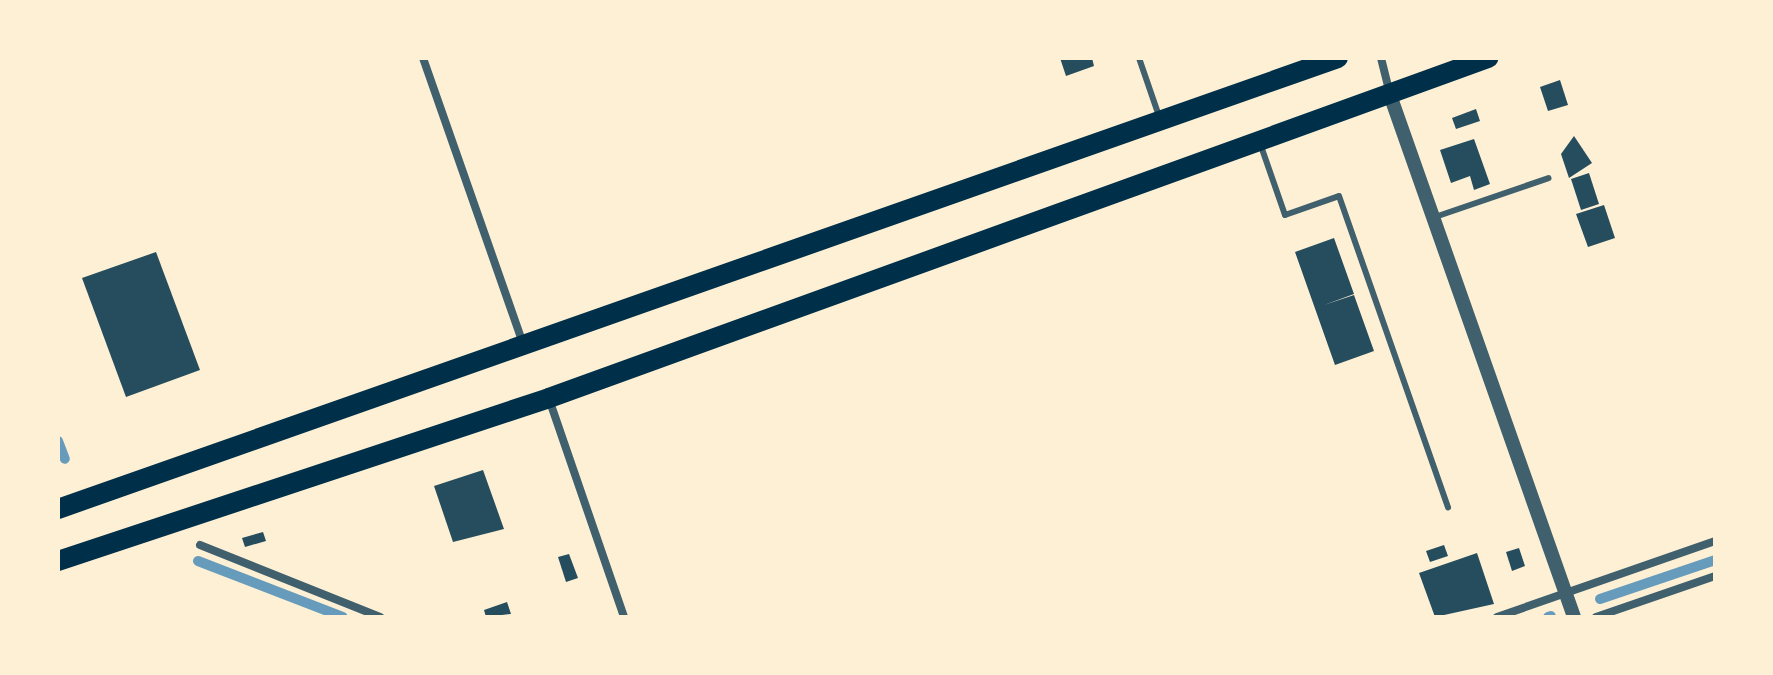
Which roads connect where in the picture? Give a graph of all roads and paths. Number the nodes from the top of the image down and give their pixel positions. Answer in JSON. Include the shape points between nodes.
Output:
{"nodes":[{"id":1,"x":423,"y":58,"type":"edge"},
{"id":2,"x":1139,"y":58,"type":"edge"},
{"id":3,"x":1338,"y":58,"type":"edge"},
{"id":4,"x":1381,"y":58,"type":"edge"},
{"id":5,"x":1488,"y":58,"type":"edge"},
{"id":6,"x":1390,"y":95,"type":"junction"},
{"id":7,"x":1161,"y":121,"type":"junction"},
{"id":8,"x":1261,"y":146,"type":"junction"},
{"id":9,"x":1549,"y":178,"type":"dead end"},
{"id":10,"x":1433,"y":218,"type":"junction"},
{"id":11,"x":525,"y":347,"type":"junction"},
{"id":12,"x":549,"y":398,"type":"junction"},
{"id":13,"x":1448,"y":507,"type":"dead end"},
{"id":14,"x":58,"y":509,"type":"edge"},
{"id":15,"x":1715,"y":541,"type":"edge"},
{"id":16,"x":200,"y":545,"type":"dead end"},
{"id":17,"x":58,"y":561,"type":"edge"},
{"id":18,"x":1715,"y":576,"type":"edge"},
{"id":19,"x":1566,"y":593,"type":"junction"},
{"id":20,"x":380,"y":617,"type":"edge"},
{"id":21,"x":624,"y":617,"type":"edge"},
{"id":22,"x":1497,"y":617,"type":"edge"},
{"id":23,"x":1574,"y":617,"type":"edge"},
{"id":24,"x":1596,"y":617,"type":"edge"}],
"edges":[{"from":1,"to":11,"type":"street"},
{"from":2,"to":7,"type":"lane"},
{"from":3,"to":7,"type":"main road"},
{"from":4,"to":6,"type":"street"},
{"from":5,"to":6,"type":"main road"},
{"from":6,"to":8,"type":"main road"},
{"from":6,"to":10,"type":"street"},
{"from":7,"to":11,"type":"main road"},
{"from":8,"to":12,"type":"main road"},
{"from":8,"to":13,"type":"lane","via":[[1285,215],[1339,196]]},
{"from":9,"to":10,"type":"lane"},
{"from":10,"to":19,"type":"street"},
{"from":11,"to":14,"type":"main road"},
{"from":12,"to":17,"type":"main road"},
{"from":12,"to":21,"type":"street"},
{"from":15,"to":19,"type":"street"},
{"from":16,"to":20,"type":"street"},
{"from":18,"to":24,"type":"street"},
{"from":19,"to":22,"type":"street"},
{"from":19,"to":23,"type":"street"}]}
